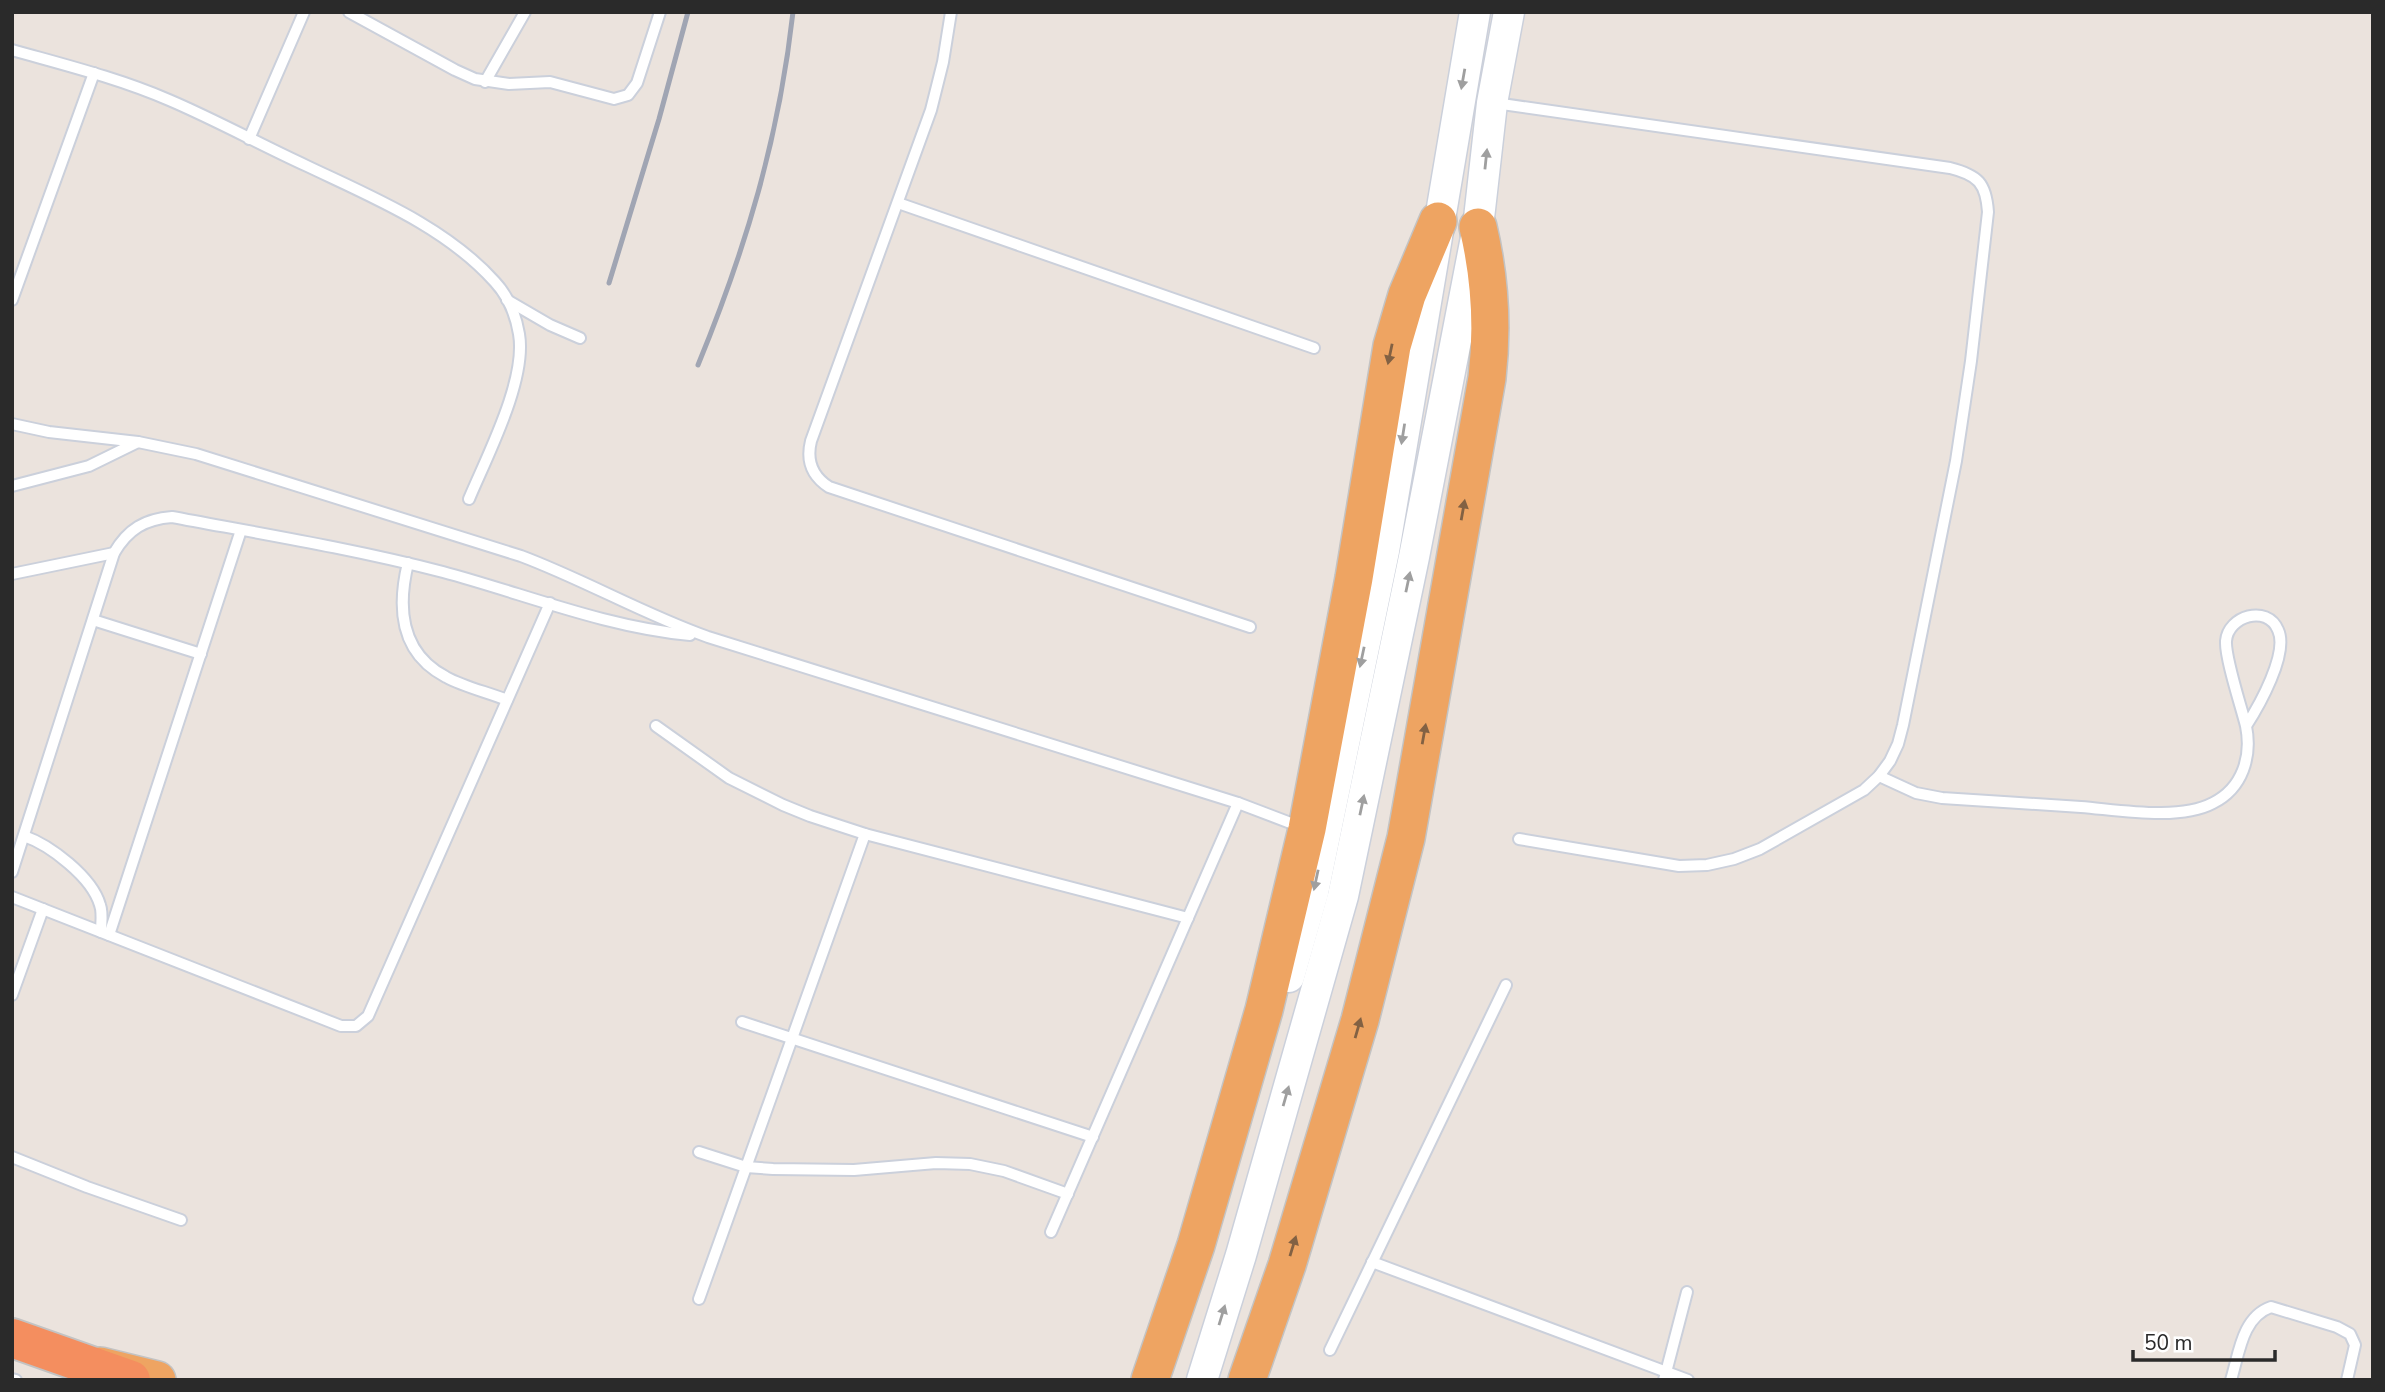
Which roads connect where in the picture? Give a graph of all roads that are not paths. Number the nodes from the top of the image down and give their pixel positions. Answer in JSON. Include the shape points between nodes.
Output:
{"nodes":[{"id":1,"x":304,"y":12,"type":"edge"},
{"id":2,"x":349,"y":12,"type":"edge"},
{"id":3,"x":525,"y":12,"type":"edge"},
{"id":4,"x":660,"y":12,"type":"edge"},
{"id":5,"x":951,"y":12,"type":"edge"},
{"id":6,"x":1475,"y":12,"type":"edge"},
{"id":7,"x":1509,"y":12,"type":"edge"},
{"id":8,"x":12,"y":50,"type":"edge"},
{"id":9,"x":94,"y":72,"type":"junction"},
{"id":10,"x":485,"y":82,"type":"junction"},
{"id":11,"x":1492,"y":103,"type":"junction"},
{"id":12,"x":250,"y":139,"type":"junction"},
{"id":13,"x":898,"y":204,"type":"junction"},
{"id":14,"x":1438,"y":221,"type":"junction"},
{"id":15,"x":1478,"y":227,"type":"junction"},
{"id":16,"x":12,"y":300,"type":"edge"},
{"id":17,"x":508,"y":300,"type":"junction"},
{"id":18,"x":580,"y":338,"type":"dead end"},
{"id":19,"x":1314,"y":348,"type":"dead end"},
{"id":20,"x":14,"y":427,"type":"edge"},
{"id":21,"x":138,"y":442,"type":"junction"},
{"id":22,"x":12,"y":486,"type":"edge"},
{"id":23,"x":469,"y":499,"type":"dead end"},
{"id":24,"x":241,"y":530,"type":"junction"},
{"id":25,"x":114,"y":553,"type":"junction"},
{"id":26,"x":408,"y":563,"type":"junction"},
{"id":27,"x":12,"y":573,"type":"edge"},
{"id":28,"x":550,"y":603,"type":"junction"},
{"id":29,"x":93,"y":620,"type":"junction"},
{"id":30,"x":1250,"y":627,"type":"dead end"},
{"id":31,"x":708,"y":637,"type":"junction"},
{"id":32,"x":201,"y":653,"type":"junction"},
{"id":33,"x":507,"y":700,"type":"junction"},
{"id":34,"x":656,"y":726,"type":"dead end"},
{"id":35,"x":2246,"y":726,"type":"junction"},
{"id":36,"x":1879,"y":776,"type":"junction"},
{"id":37,"x":1238,"y":803,"type":"junction"},
{"id":38,"x":1307,"y":830,"type":"junction"},
{"id":39,"x":865,"y":834,"type":"junction"},
{"id":40,"x":24,"y":836,"type":"junction"},
{"id":41,"x":1519,"y":839,"type":"dead end"},
{"id":42,"x":12,"y":872,"type":"edge"},
{"id":43,"x":12,"y":897,"type":"edge"},
{"id":44,"x":43,"y":909,"type":"junction"},
{"id":45,"x":1188,"y":918,"type":"junction"},
{"id":46,"x":105,"y":934,"type":"junction"},
{"id":47,"x":1506,"y":985,"type":"dead end"},
{"id":48,"x":12,"y":995,"type":"edge"},
{"id":49,"x":742,"y":1022,"type":"dead end"},
{"id":50,"x":792,"y":1038,"type":"junction"},
{"id":51,"x":1093,"y":1137,"type":"junction"},
{"id":52,"x":699,"y":1152,"type":"dead end"},
{"id":53,"x":12,"y":1157,"type":"edge"},
{"id":54,"x":746,"y":1167,"type":"junction"},
{"id":55,"x":1068,"y":1194,"type":"junction"},
{"id":56,"x":181,"y":1220,"type":"dead end"},
{"id":57,"x":1051,"y":1233,"type":"dead end"},
{"id":58,"x":1372,"y":1262,"type":"junction"},
{"id":59,"x":1686,"y":1292,"type":"dead end"},
{"id":60,"x":699,"y":1299,"type":"dead end"},
{"id":61,"x":12,"y":1338,"type":"edge"},
{"id":62,"x":1330,"y":1350,"type":"dead end"},
{"id":63,"x":76,"y":1360,"type":"junction"},
{"id":64,"x":1665,"y":1375,"type":"edge"},
{"id":65,"x":131,"y":1380,"type":"edge"},
{"id":66,"x":157,"y":1380,"type":"edge"},
{"id":67,"x":1150,"y":1380,"type":"edge"},
{"id":68,"x":1168,"y":1380,"type":"edge"},
{"id":69,"x":1202,"y":1380,"type":"edge"},
{"id":70,"x":1247,"y":1380,"type":"edge"},
{"id":71,"x":1688,"y":1380,"type":"edge"},
{"id":72,"x":2231,"y":1380,"type":"edge"},
{"id":73,"x":2347,"y":1380,"type":"edge"}],
"edges":[{"from":1,"to":12,"type":"lane"},
{"from":2,"to":10,"type":"lane"},
{"from":3,"to":10,"type":"lane"},
{"from":4,"to":10,"type":"lane","via":[[638,83],[621,98],[550,82]]},
{"from":5,"to":13,"type":"lane","via":[[932,110]]},
{"from":6,"to":14,"type":"main road","one_way":true},
{"from":7,"to":11,"type":"main road"},
{"from":8,"to":9,"type":"lane"},
{"from":9,"to":12,"type":"lane"},
{"from":9,"to":16,"type":"lane"},
{"from":15,"to":11,"type":"main road","one_way":true},
{"from":11,"to":36,"type":"lane","via":[[1950,168],[1980,181],[1988,212],[1956,461],[1903,725]]},
{"from":12,"to":17,"type":"lane","via":[[416,221],[471,259]]},
{"from":13,"to":19,"type":"lane"},
{"from":13,"to":30,"type":"lane","via":[[811,441],[809,463],[820,481]]},
{"from":14,"to":38,"type":"highway","one_way":true,"via":[[1407,295],[1392,346]]},
{"from":14,"to":68,"type":"main road","one_way":true,"via":[[1384,551],[1313,893]]},
{"from":69,"to":15,"type":"main road","one_way":true,"via":[[1343,896]]},
{"from":70,"to":15,"type":"highway","one_way":true,"via":[[1287,1265],[1360,1020],[1406,838],[1487,378],[1490,303]]},
{"from":17,"to":18,"type":"lane"},
{"from":17,"to":23,"type":"lane","via":[[520,337],[518,375]]},
{"from":20,"to":21,"type":"lane"},
{"from":21,"to":22,"type":"lane","via":[[106,460]]},
{"from":21,"to":31,"type":"lane","via":[[196,454],[521,556]]},
{"from":24,"to":25,"type":"lane","via":[[158,518],[132,530]]},
{"from":24,"to":26,"type":"lane"},
{"from":24,"to":32,"type":"lane"},
{"from":25,"to":27,"type":"lane"},
{"from":25,"to":29,"type":"lane"},
{"from":26,"to":28,"type":"lane"},
{"from":26,"to":33,"type":"lane","via":[[402,613],[421,657],[447,678]]},
{"from":28,"to":31,"type":"lane","via":[[639,627]]},
{"from":28,"to":33,"type":"lane"},
{"from":29,"to":32,"type":"lane"},
{"from":29,"to":40,"type":"lane"},
{"from":31,"to":37,"type":"lane"},
{"from":32,"to":46,"type":"lane"},
{"from":33,"to":46,"type":"lane","via":[[363,1022],[341,1026]]},
{"from":34,"to":39,"type":"lane","via":[[755,792]]},
{"from":35,"to":35,"type":"lane","via":[[2273,674],[2280,637],[2272,622],[2256,615],[2232,625],[2226,642]]},
{"from":35,"to":36,"type":"lane","via":[[2248,756],[2236,784],[2226,795],[2199,809],[2161,812],[1942,798],[1916,793]]},
{"from":36,"to":41,"type":"lane","via":[[1864,790],[1760,849],[1714,864],[1665,864]]},
{"from":37,"to":38,"type":"lane"},
{"from":37,"to":45,"type":"lane"},
{"from":38,"to":67,"type":"highway","via":[[1264,1010],[1196,1245]]},
{"from":39,"to":45,"type":"lane"},
{"from":39,"to":50,"type":"lane"},
{"from":40,"to":42,"type":"lane"},
{"from":40,"to":46,"type":"lane","via":[[55,852],[94,891]]},
{"from":43,"to":44,"type":"lane"},
{"from":44,"to":46,"type":"lane"},
{"from":44,"to":48,"type":"lane"},
{"from":45,"to":51,"type":"lane"},
{"from":47,"to":58,"type":"lane"},
{"from":49,"to":50,"type":"lane"},
{"from":50,"to":51,"type":"lane"},
{"from":50,"to":54,"type":"lane"},
{"from":51,"to":55,"type":"lane"},
{"from":52,"to":54,"type":"lane"},
{"from":53,"to":56,"type":"lane"},
{"from":54,"to":55,"type":"lane","via":[[841,1170],[953,1163],[1004,1171]]},
{"from":54,"to":60,"type":"lane"},
{"from":55,"to":57,"type":"lane"},
{"from":58,"to":62,"type":"lane"},
{"from":58,"to":64,"type":"lane"},
{"from":59,"to":64,"type":"lane"},
{"from":61,"to":63,"type":"highway"},
{"from":63,"to":65,"type":"highway"},
{"from":63,"to":66,"type":"highway"},
{"from":64,"to":71,"type":"lane"},
{"from":72,"to":73,"type":"lane","via":[[2249,1324],[2271,1307],[2350,1334],[2355,1345]]}]}
